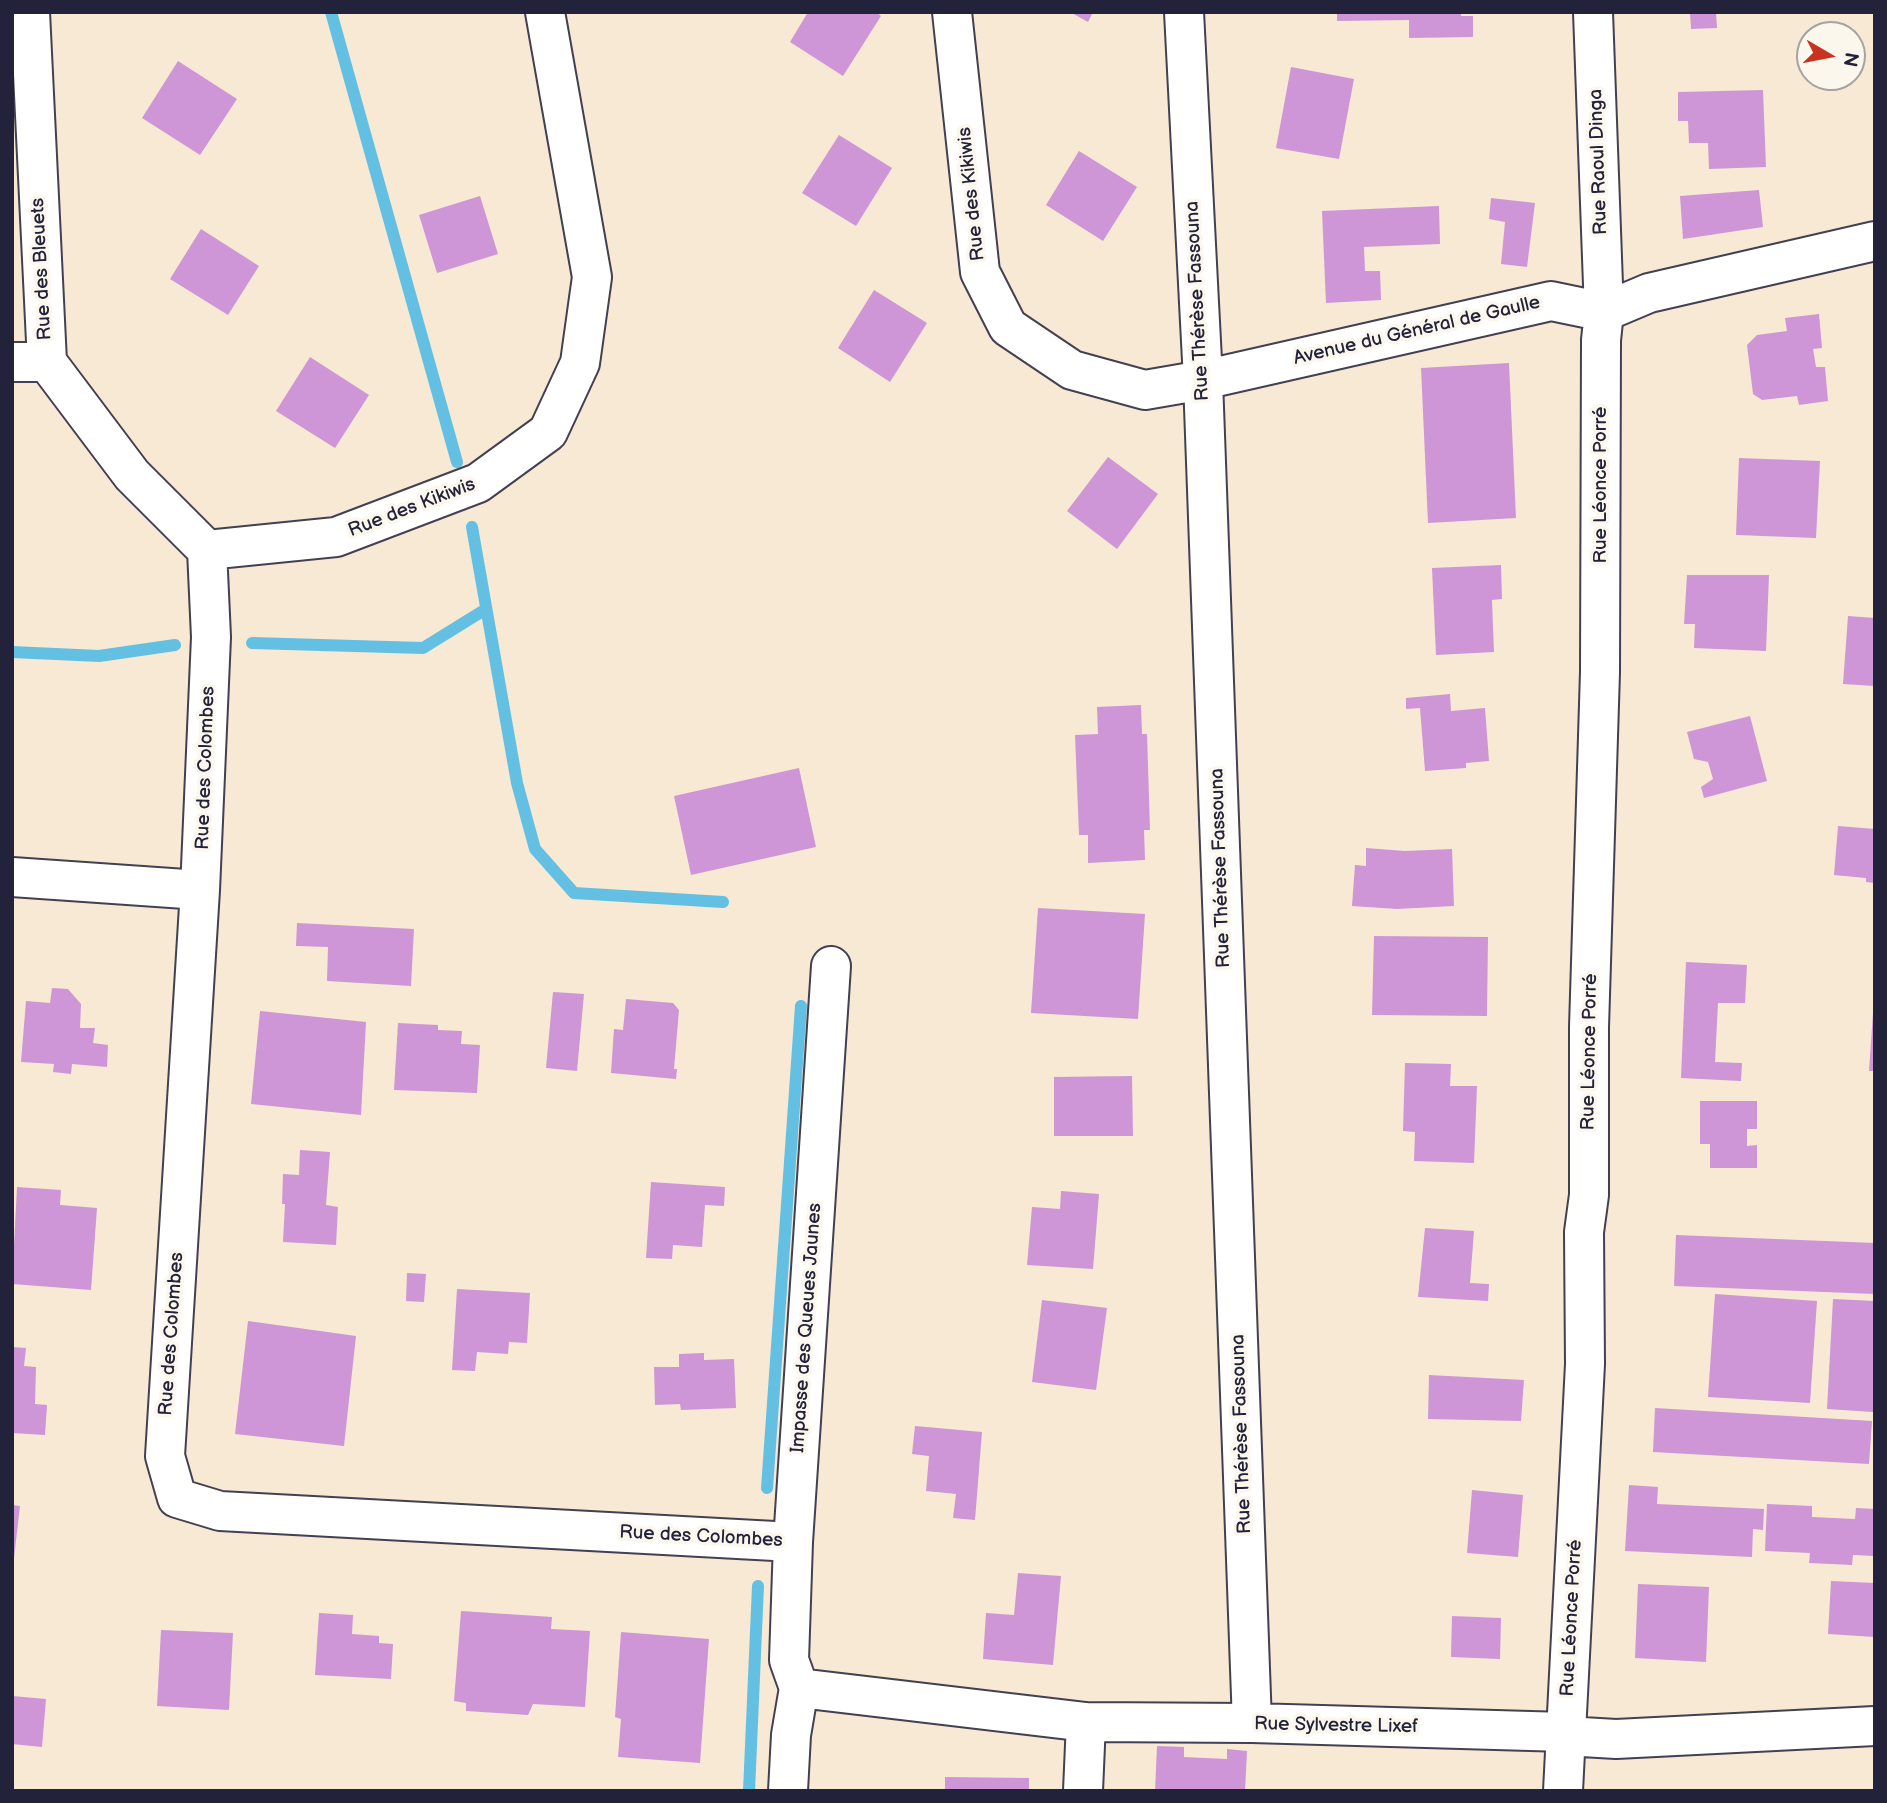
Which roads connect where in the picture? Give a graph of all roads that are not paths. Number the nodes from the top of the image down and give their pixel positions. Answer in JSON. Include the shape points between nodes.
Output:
{"nodes":[{"id":1,"x":30,"y":12,"type":"edge"},
{"id":2,"x":545,"y":12,"type":"edge"},
{"id":3,"x":952,"y":12,"type":"edge"},
{"id":4,"x":1184,"y":12,"type":"edge"},
{"id":5,"x":1593,"y":12,"type":"edge"},
{"id":6,"x":1875,"y":242,"type":"edge"},
{"id":7,"x":1604,"y":312,"type":"junction"},
{"id":8,"x":30,"y":362,"type":"edge"},
{"id":9,"x":1203,"y":380,"type":"junction"},
{"id":10,"x":206,"y":550,"type":"junction"},
{"id":11,"x":12,"y":877,"type":"edge"},
{"id":12,"x":200,"y":890,"type":"junction"},
{"id":13,"x":831,"y":966,"type":"dead end"},
{"id":14,"x":793,"y":1542,"type":"junction"},
{"id":15,"x":799,"y":1688,"type":"junction"},
{"id":16,"x":1086,"y":1722,"type":"junction"},
{"id":17,"x":1252,"y":1723,"type":"junction"},
{"id":18,"x":1875,"y":1726,"type":"edge"},
{"id":19,"x":1565,"y":1732,"type":"junction"},
{"id":20,"x":788,"y":1791,"type":"edge"},
{"id":21,"x":1083,"y":1791,"type":"edge"},
{"id":22,"x":1563,"y":1791,"type":"edge"}],
"edges":[{"from":1,"to":8,"type":"street","name":"Rue des Bleuets"},
{"from":2,"to":10,"type":"street","name":"Rue des Kikiwis","via":[[592,277],[580,363],[548,432],[478,483],[336,537]]},
{"from":3,"to":9,"type":"street","name":"Rue des Kikiwis","via":[[980,272],[1008,327],[1072,370],[1145,390]]},
{"from":4,"to":9,"type":"street","name":"Rue Thérèse Fassouna"},
{"from":5,"to":7,"type":"street","name":"Rue Raoul Dinga"},
{"from":6,"to":7,"type":"street","via":[[1649,293]]},
{"from":7,"to":9,"type":"street","name":"Avenue du Général de Gaulle","via":[[1551,301]]},
{"from":7,"to":19,"type":"street","name":"Rue Léonce Porré","via":[[1585,1364]]},
{"from":8,"to":10,"type":"street","name":"Rue des Bleuets"},
{"from":9,"to":17,"type":"street","name":"Rue Thérèse Fassouna"},
{"from":10,"to":12,"type":"street","name":"Rue des Colombes","via":[[211,637]]},
{"from":11,"to":12,"type":"street"},
{"from":12,"to":14,"type":"street","name":"Rue des Colombes","via":[[164,1456],[177,1498],[220,1511]]},
{"from":13,"to":14,"type":"street","name":"Impasse des Queues Jaunes"},
{"from":14,"to":15,"type":"street","name":"Impasse des Queues Jaunes","via":[[789,1660]]},
{"from":15,"to":16,"type":"street","name":"Rue Sylvestre Lixef"},
{"from":15,"to":20,"type":"street"},
{"from":16,"to":17,"type":"street","name":"Rue Sylvestre Lixef"},
{"from":16,"to":21,"type":"street"},
{"from":17,"to":19,"type":"street","name":"Rue Sylvestre Lixef"},
{"from":18,"to":19,"type":"street","name":"Rue Sylvestre Lixef","via":[[1616,1739]]},
{"from":19,"to":22,"type":"street","name":"Rue Léonce Porré"}]}
